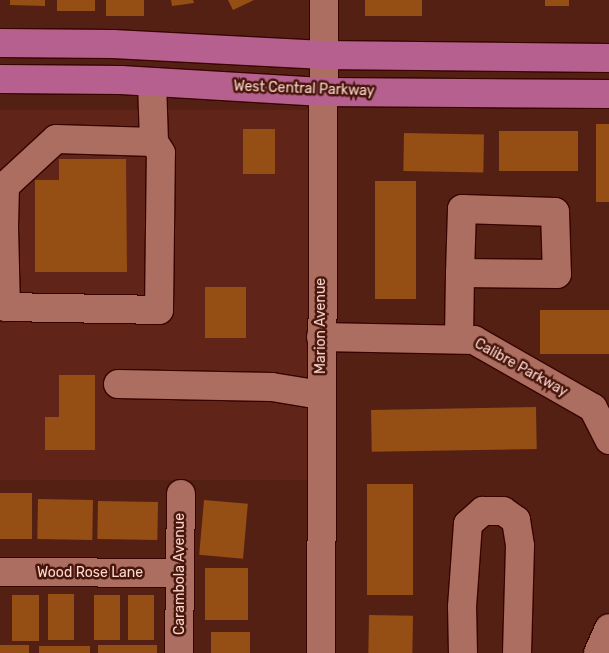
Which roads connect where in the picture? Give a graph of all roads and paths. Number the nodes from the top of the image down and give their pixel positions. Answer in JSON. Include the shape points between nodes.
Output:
{"nodes":[{"id":1,"x":324,"y":0,"type":"edge"},
{"id":2,"x":0,"y":43,"type":"edge"},
{"id":3,"x":324,"y":55,"type":"junction"},
{"id":4,"x":609,"y":58,"type":"edge"},
{"id":5,"x":0,"y":79,"type":"edge"},
{"id":6,"x":152,"y":82,"type":"junction"},
{"id":7,"x":323,"y":92,"type":"junction"},
{"id":8,"x":609,"y":94,"type":"edge"},
{"id":9,"x":154,"y":142,"type":"junction"},
{"id":10,"x":2,"y":227,"type":"edge"},
{"id":11,"x":460,"y":273,"type":"dead end"},
{"id":12,"x":321,"y":336,"type":"junction"},
{"id":13,"x":459,"y":338,"type":"junction"},
{"id":14,"x":118,"y":384,"type":"dead end"},
{"id":15,"x":321,"y":395,"type":"junction"},
{"id":16,"x":601,"y":401,"type":"edge"},
{"id":17,"x":609,"y":440,"type":"edge"},
{"id":18,"x":181,"y":494,"type":"dead end"},
{"id":19,"x":0,"y":572,"type":"edge"},
{"id":20,"x":180,"y":573,"type":"junction"},
{"id":21,"x":609,"y":628,"type":"edge"},
{"id":22,"x":180,"y":653,"type":"edge"},
{"id":23,"x":321,"y":653,"type":"edge"},
{"id":24,"x":463,"y":653,"type":"edge"},
{"id":25,"x":517,"y":653,"type":"edge"},
{"id":26,"x":598,"y":653,"type":"edge"}],
"edges":[{"from":1,"to":3,"type":"street","name":"Marion Avenue"},
{"from":2,"to":3,"type":"main road","via":[[113,44]]},
{"from":3,"to":4,"type":"main road"},
{"from":3,"to":7,"type":"street","name":"Marion Avenue"},
{"from":5,"to":6,"type":"main road","name":"West Central Parkway"},
{"from":6,"to":7,"type":"main road","name":"West Central Parkway"},
{"from":6,"to":9,"type":"street"},
{"from":7,"to":8,"type":"main road","name":"West Central Parkway"},
{"from":7,"to":12,"type":"street","name":"Marion Avenue"},
{"from":9,"to":10,"type":"street","via":[[56,140],[5,186]]},
{"from":9,"to":10,"type":"street","via":[[161,153],[159,310],[6,307]]},
{"from":11,"to":13,"type":"street"},
{"from":12,"to":13,"type":"street","name":"Calibre Parkway"},
{"from":12,"to":15,"type":"street","name":"Marion Avenue"},
{"from":13,"to":16,"type":"street","name":"Calibre Parkway","via":[[474,340]]},
{"from":14,"to":15,"type":"street","via":[[272,387]]},
{"from":15,"to":23,"type":"street","name":"Marion Avenue"},
{"from":16,"to":17,"type":"street","name":"Calibre Parkway"},
{"from":18,"to":20,"type":"street","name":"Carambola Avenue"},
{"from":19,"to":20,"type":"street","name":"Wood Rose Lane"},
{"from":20,"to":22,"type":"street","name":"Carambola Avenue"},
{"from":21,"to":26,"type":"street"},
{"from":24,"to":25,"type":"street","via":[[462,607],[468,524],[483,511],[503,511],[516,520],[520,546]]}]}
